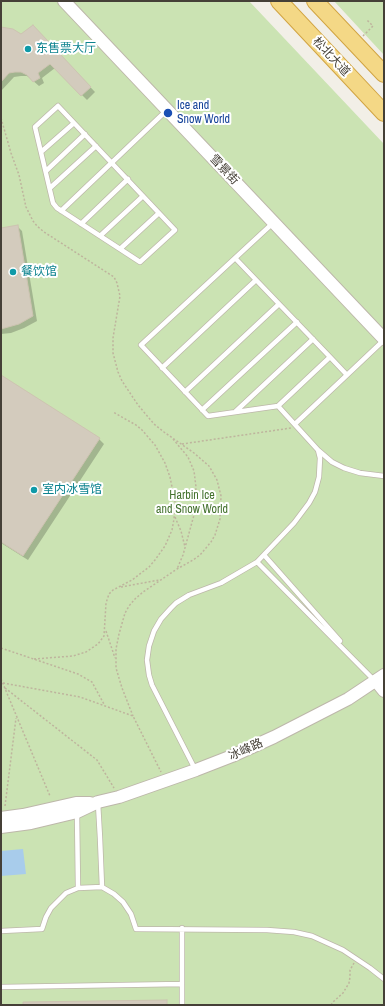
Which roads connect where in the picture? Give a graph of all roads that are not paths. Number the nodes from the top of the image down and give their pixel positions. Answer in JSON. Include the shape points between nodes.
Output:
{"nodes":[{"id":1,"x":64,"y":1,"type":"edge"},
{"id":2,"x":279,"y":1,"type":"edge"},
{"id":3,"x":315,"y":1,"type":"edge"},
{"id":4,"x":384,"y":74,"type":"edge"},
{"id":5,"x":167,"y":110,"type":"junction"},
{"id":6,"x":384,"y":113,"type":"edge"},
{"id":7,"x":74,"y":122,"type":"junction"},
{"id":8,"x":85,"y":134,"type":"junction"},
{"id":9,"x":96,"y":146,"type":"junction"},
{"id":10,"x":41,"y":152,"type":"junction"},
{"id":11,"x":112,"y":163,"type":"junction"},
{"id":12,"x":46,"y":170,"type":"junction"},
{"id":13,"x":128,"y":179,"type":"junction"},
{"id":14,"x":50,"y":188,"type":"junction"},
{"id":15,"x":143,"y":196,"type":"junction"},
{"id":16,"x":61,"y":211,"type":"junction"},
{"id":17,"x":159,"y":213,"type":"junction"},
{"id":18,"x":273,"y":222,"type":"junction"},
{"id":19,"x":80,"y":224,"type":"junction"},
{"id":20,"x":100,"y":236,"type":"junction"},
{"id":21,"x":120,"y":249,"type":"junction"},
{"id":22,"x":235,"y":258,"type":"junction"},
{"id":23,"x":256,"y":280,"type":"junction"},
{"id":24,"x":279,"y":304,"type":"junction"},
{"id":25,"x":297,"y":322,"type":"junction"},
{"id":26,"x":313,"y":339,"type":"junction"},
{"id":27,"x":384,"y":340,"type":"edge"},
{"id":28,"x":330,"y":357,"type":"junction"},
{"id":29,"x":162,"y":368,"type":"junction"},
{"id":30,"x":347,"y":374,"type":"junction"},
{"id":31,"x":186,"y":392,"type":"junction"},
{"id":32,"x":278,"y":406,"type":"junction"},
{"id":33,"x":202,"y":410,"type":"junction"},
{"id":34,"x":235,"y":412,"type":"junction"},
{"id":35,"x":296,"y":426,"type":"junction"},
{"id":36,"x":318,"y":450,"type":"junction"},
{"id":37,"x":384,"y":476,"type":"edge"},
{"id":38,"x":264,"y":556,"type":"junction"},
{"id":39,"x":257,"y":562,"type":"junction"},
{"id":40,"x":380,"y":678,"type":"edge"},
{"id":41,"x":384,"y":691,"type":"edge"},
{"id":42,"x":196,"y":770,"type":"junction"},
{"id":43,"x":98,"y":802,"type":"junction"},
{"id":44,"x":76,"y":808,"type":"junction"},
{"id":45,"x":1,"y":818,"type":"edge"},
{"id":46,"x":1,"y":827,"type":"edge"},
{"id":47,"x":102,"y":887,"type":"junction"},
{"id":48,"x":78,"y":888,"type":"junction"},
{"id":49,"x":182,"y":928,"type":"junction"},
{"id":50,"x":1,"y":931,"type":"edge"},
{"id":51,"x":384,"y":979,"type":"edge"},
{"id":52,"x":182,"y":984,"type":"junction"},
{"id":53,"x":1,"y":987,"type":"edge"},
{"id":54,"x":182,"y":1005,"type":"edge"}],
"edges":[{"from":1,"to":5,"type":"street","name":"雪景街"},
{"from":2,"to":6,"type":"highway","name":"松北大道"},
{"from":3,"to":4,"type":"highway"},
{"from":5,"to":11,"type":"lane"},
{"from":5,"to":18,"type":"street","name":"雪景街"},
{"from":7,"to":8,"type":"lane"},
{"from":7,"to":10,"type":"lane"},
{"from":7,"to":10,"type":"lane","via":[[58,106],[35,127]]},
{"from":8,"to":9,"type":"lane"},
{"from":8,"to":12,"type":"lane"},
{"from":9,"to":11,"type":"lane"},
{"from":9,"to":14,"type":"lane"},
{"from":10,"to":12,"type":"lane"},
{"from":11,"to":13,"type":"lane"},
{"from":11,"to":16,"type":"lane"},
{"from":12,"to":14,"type":"lane"},
{"from":13,"to":15,"type":"lane"},
{"from":13,"to":19,"type":"lane"},
{"from":14,"to":16,"type":"lane","via":[[53,203]]},
{"from":15,"to":17,"type":"lane"},
{"from":15,"to":20,"type":"lane"},
{"from":16,"to":19,"type":"lane"},
{"from":17,"to":21,"type":"lane"},
{"from":17,"to":21,"type":"lane","via":[[174,230],[140,262]]},
{"from":18,"to":22,"type":"lane"},
{"from":18,"to":27,"type":"street","name":"雪景街"},
{"from":19,"to":20,"type":"lane"},
{"from":20,"to":21,"type":"lane"},
{"from":22,"to":23,"type":"lane"},
{"from":22,"to":29,"type":"lane","via":[[141,345]]},
{"from":23,"to":24,"type":"lane"},
{"from":23,"to":29,"type":"lane"},
{"from":24,"to":25,"type":"lane"},
{"from":24,"to":31,"type":"lane"},
{"from":25,"to":26,"type":"lane"},
{"from":25,"to":33,"type":"lane"},
{"from":26,"to":28,"type":"lane"},
{"from":26,"to":34,"type":"lane"},
{"from":27,"to":30,"type":"lane"},
{"from":28,"to":30,"type":"lane"},
{"from":28,"to":32,"type":"lane"},
{"from":29,"to":31,"type":"lane"},
{"from":30,"to":35,"type":"lane"},
{"from":31,"to":33,"type":"lane"},
{"from":32,"to":34,"type":"lane"},
{"from":32,"to":35,"type":"lane"},
{"from":33,"to":34,"type":"lane","via":[[208,416]]},
{"from":35,"to":36,"type":"lane"},
{"from":36,"to":37,"type":"lane","via":[[344,468]]},
{"from":36,"to":38,"type":"lane","via":[[319,477],[313,498]]},
{"from":38,"to":39,"type":"lane"},
{"from":38,"to":40,"type":"lane"},
{"from":39,"to":40,"type":"lane"},
{"from":39,"to":42,"type":"lane","via":[[222,583],[189,595],[176,603],[161,619],[151,639],[147,660],[152,685]]},
{"from":40,"to":41,"type":"street"},
{"from":40,"to":42,"type":"street","name":"冰峰路","via":[[348,699],[274,737]]},
{"from":42,"to":43,"type":"street","name":"冰峰路"},
{"from":43,"to":44,"type":"street","name":"冰峰路"},
{"from":43,"to":47,"type":"lane"},
{"from":44,"to":45,"type":"street","name":"冰峰路"},
{"from":44,"to":46,"type":"street","name":"冰峰路","via":[[31,823]]},
{"from":44,"to":48,"type":"lane"},
{"from":47,"to":48,"type":"lane"},
{"from":47,"to":49,"type":"lane","via":[[123,902],[136,928]]},
{"from":48,"to":50,"type":"lane","via":[[58,900],[46,917],[42,929]]},
{"from":49,"to":51,"type":"lane","via":[[267,930],[312,936],[343,950]]},
{"from":49,"to":52,"type":"lane"},
{"from":52,"to":53,"type":"lane"},
{"from":52,"to":54,"type":"lane"}]}
